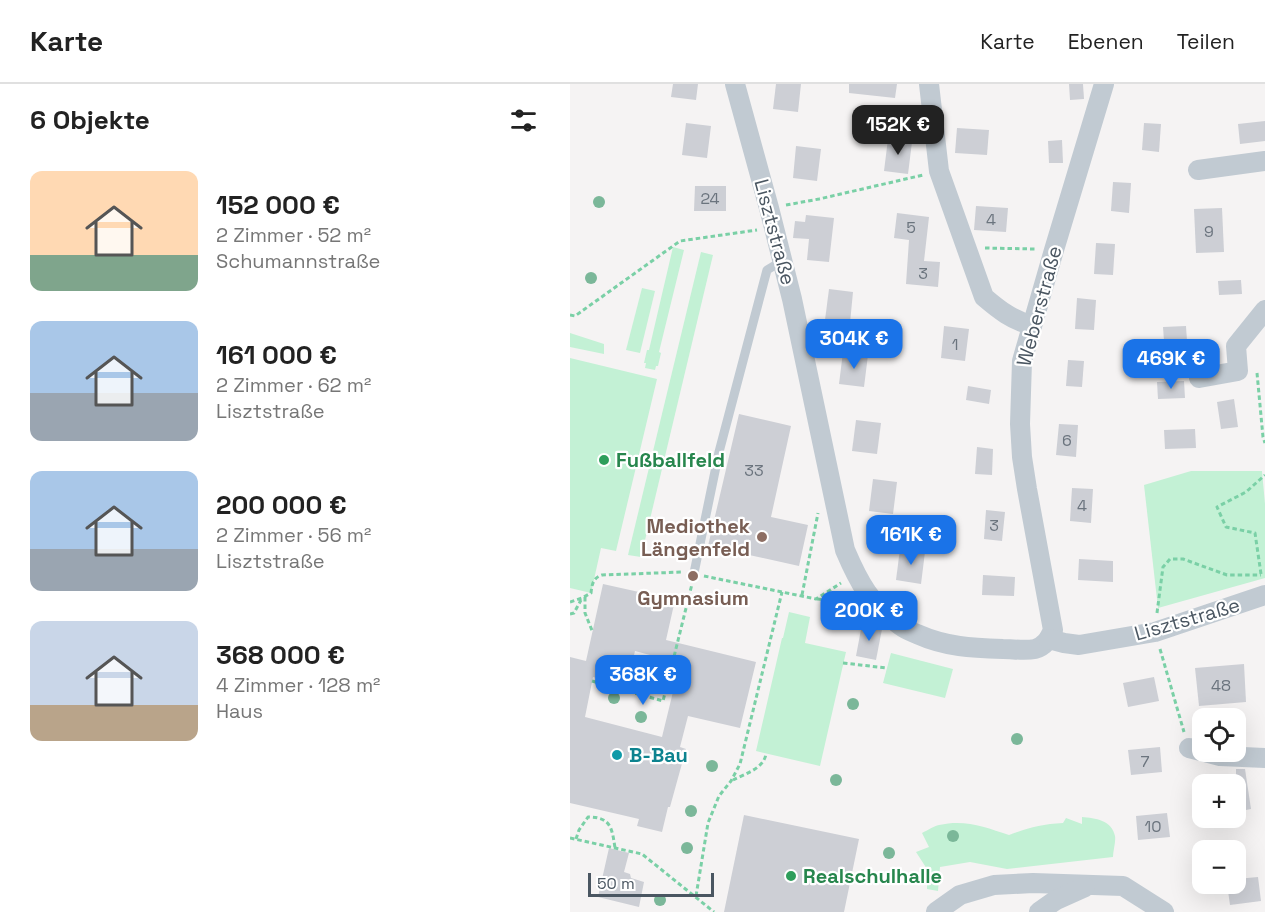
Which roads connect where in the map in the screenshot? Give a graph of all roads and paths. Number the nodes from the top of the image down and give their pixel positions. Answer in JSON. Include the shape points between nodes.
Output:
{"nodes":[{"id":1,"x":735,"y":84,"type":"edge"},
{"id":2,"x":928,"y":84,"type":"edge"},
{"id":3,"x":1104,"y":84,"type":"edge"},
{"id":4,"x":1265,"y":161,"type":"edge"},
{"id":5,"x":1198,"y":170,"type":"dead end"},
{"id":6,"x":939,"y":171,"type":"junction"},
{"id":7,"x":769,"y":208,"type":"junction"},
{"id":8,"x":773,"y":227,"type":"junction"},
{"id":9,"x":965,"y":247,"type":"junction"},
{"id":10,"x":1054,"y":250,"type":"junction"},
{"id":11,"x":782,"y":261,"type":"junction"},
{"id":12,"x":1265,"y":310,"type":"edge"},
{"id":13,"x":570,"y":315,"type":"edge"},
{"id":14,"x":1032,"y":325,"type":"junction"},
{"id":15,"x":1257,"y":370,"type":"dead end"},
{"id":16,"x":1200,"y":378,"type":"dead end"},
{"id":17,"x":1265,"y":443,"type":"edge"},
{"id":18,"x":1265,"y":475,"type":"edge"},
{"id":19,"x":832,"y":489,"type":"junction"},
{"id":20,"x":694,"y":573,"type":"junction"},
{"id":21,"x":856,"y":576,"type":"junction"},
{"id":22,"x":782,"y":592,"type":"junction"},
{"id":23,"x":1265,"y":595,"type":"edge"},
{"id":24,"x":802,"y":596,"type":"junction"},
{"id":25,"x":868,"y":596,"type":"junction"},
{"id":26,"x":584,"y":597,"type":"junction"},
{"id":27,"x":816,"y":598,"type":"junction"},
{"id":28,"x":570,"y":602,"type":"edge"},
{"id":29,"x":570,"y":614,"type":"edge"},
{"id":30,"x":1155,"y":632,"type":"junction"},
{"id":31,"x":593,"y":633,"type":"dead end"},
{"id":32,"x":1049,"y":639,"type":"junction"},
{"id":33,"x":843,"y":663,"type":"dead end"},
{"id":34,"x":887,"y":668,"type":"dead end"},
{"id":35,"x":592,"y":681,"type":"dead end"},
{"id":36,"x":1189,"y":748,"type":"joint"},
{"id":37,"x":766,"y":753,"type":"dead end"},
{"id":38,"x":1265,"y":758,"type":"edge"},
{"id":39,"x":731,"y":781,"type":"junction"},
{"id":40,"x":570,"y":838,"type":"edge"},
{"id":41,"x":576,"y":839,"type":"junction"},
{"id":42,"x":615,"y":848,"type":"junction"},
{"id":43,"x":1087,"y":886,"type":"junction"},
{"id":44,"x":696,"y":896,"type":"junction"},
{"id":45,"x":714,"y":912,"type":"edge"},
{"id":46,"x":936,"y":912,"type":"edge"},
{"id":47,"x":1039,"y":912,"type":"edge"},
{"id":48,"x":1164,"y":912,"type":"edge"}],
"edges":[{"from":1,"to":7,"type":"street","name":"Lisztstraße"},
{"from":2,"to":6,"type":"street"},
{"from":3,"to":10,"type":"street","name":"Weberstraße"},
{"from":4,"to":5,"type":"street"},
{"from":6,"to":7,"type":"path"},
{"from":6,"to":9,"type":"street"},
{"from":7,"to":8,"type":"street","name":"Lisztstraße"},
{"from":8,"to":11,"type":"street","name":"Lisztstraße"},
{"from":8,"to":13,"type":"path","via":[[680,241],[575,316]]},
{"from":9,"to":10,"type":"path"},
{"from":9,"to":14,"type":"street","via":[[984,297]]},
{"from":10,"to":14,"type":"street","name":"Weberstraße"},
{"from":11,"to":19,"type":"street","name":"Lisztstraße"},
{"from":11,"to":20,"type":"lane","via":[[767,270],[719,452]]},
{"from":12,"to":16,"type":"street","via":[[1236,346],[1238,371]]},
{"from":14,"to":32,"type":"street","name":"Weberstraße","via":[[1022,361],[1020,424],[1027,489],[1052,621]]},
{"from":15,"to":17,"type":"path"},
{"from":18,"to":30,"type":"path","via":[[1246,492],[1217,507],[1226,527],[1255,533],[1261,575],[1227,575],[1183,559],[1170,559],[1163,567]]},
{"from":19,"to":21,"type":"street","name":"Lisztstraße","via":[[845,550]]},
{"from":19,"to":24,"type":"path","via":[[819,508]]},
{"from":20,"to":22,"type":"path"},
{"from":20,"to":26,"type":"path","via":[[602,575]]},
{"from":20,"to":35,"type":"path","via":[[663,701]]},
{"from":21,"to":25,"type":"street","name":"Lisztstraße"},
{"from":21,"to":27,"type":"path"},
{"from":22,"to":24,"type":"path"},
{"from":22,"to":39,"type":"path","via":[[740,764]]},
{"from":23,"to":30,"type":"street","name":"Lisztstraße"},
{"from":24,"to":27,"type":"path"},
{"from":25,"to":27,"type":"path","via":[[859,603]]},
{"from":25,"to":32,"type":"street","name":"Lisztstraße","via":[[904,628],[948,645],[1023,650],[1035,649]]},
{"from":26,"to":28,"type":"path"},
{"from":26,"to":29,"type":"path"},
{"from":26,"to":31,"type":"path"},
{"from":30,"to":32,"type":"street","name":"Lisztstraße","via":[[1079,645]]},
{"from":30,"to":36,"type":"path"},
{"from":33,"to":34,"type":"path"},
{"from":36,"to":38,"type":"street","via":[[1220,756]]},
{"from":37,"to":39,"type":"path","via":[[759,766]]},
{"from":39,"to":44,"type":"path","via":[[719,796],[708,823]]},
{"from":40,"to":41,"type":"path"},
{"from":41,"to":42,"type":"path"},
{"from":41,"to":42,"type":"path","via":[[588,817],[596,817],[606,820]]},
{"from":42,"to":44,"type":"path","via":[[642,854]]},
{"from":43,"to":46,"type":"street","via":[[994,885],[960,895]]},
{"from":43,"to":47,"type":"street"},
{"from":43,"to":48,"type":"street","via":[[1123,886]]},
{"from":44,"to":45,"type":"path"}]}
